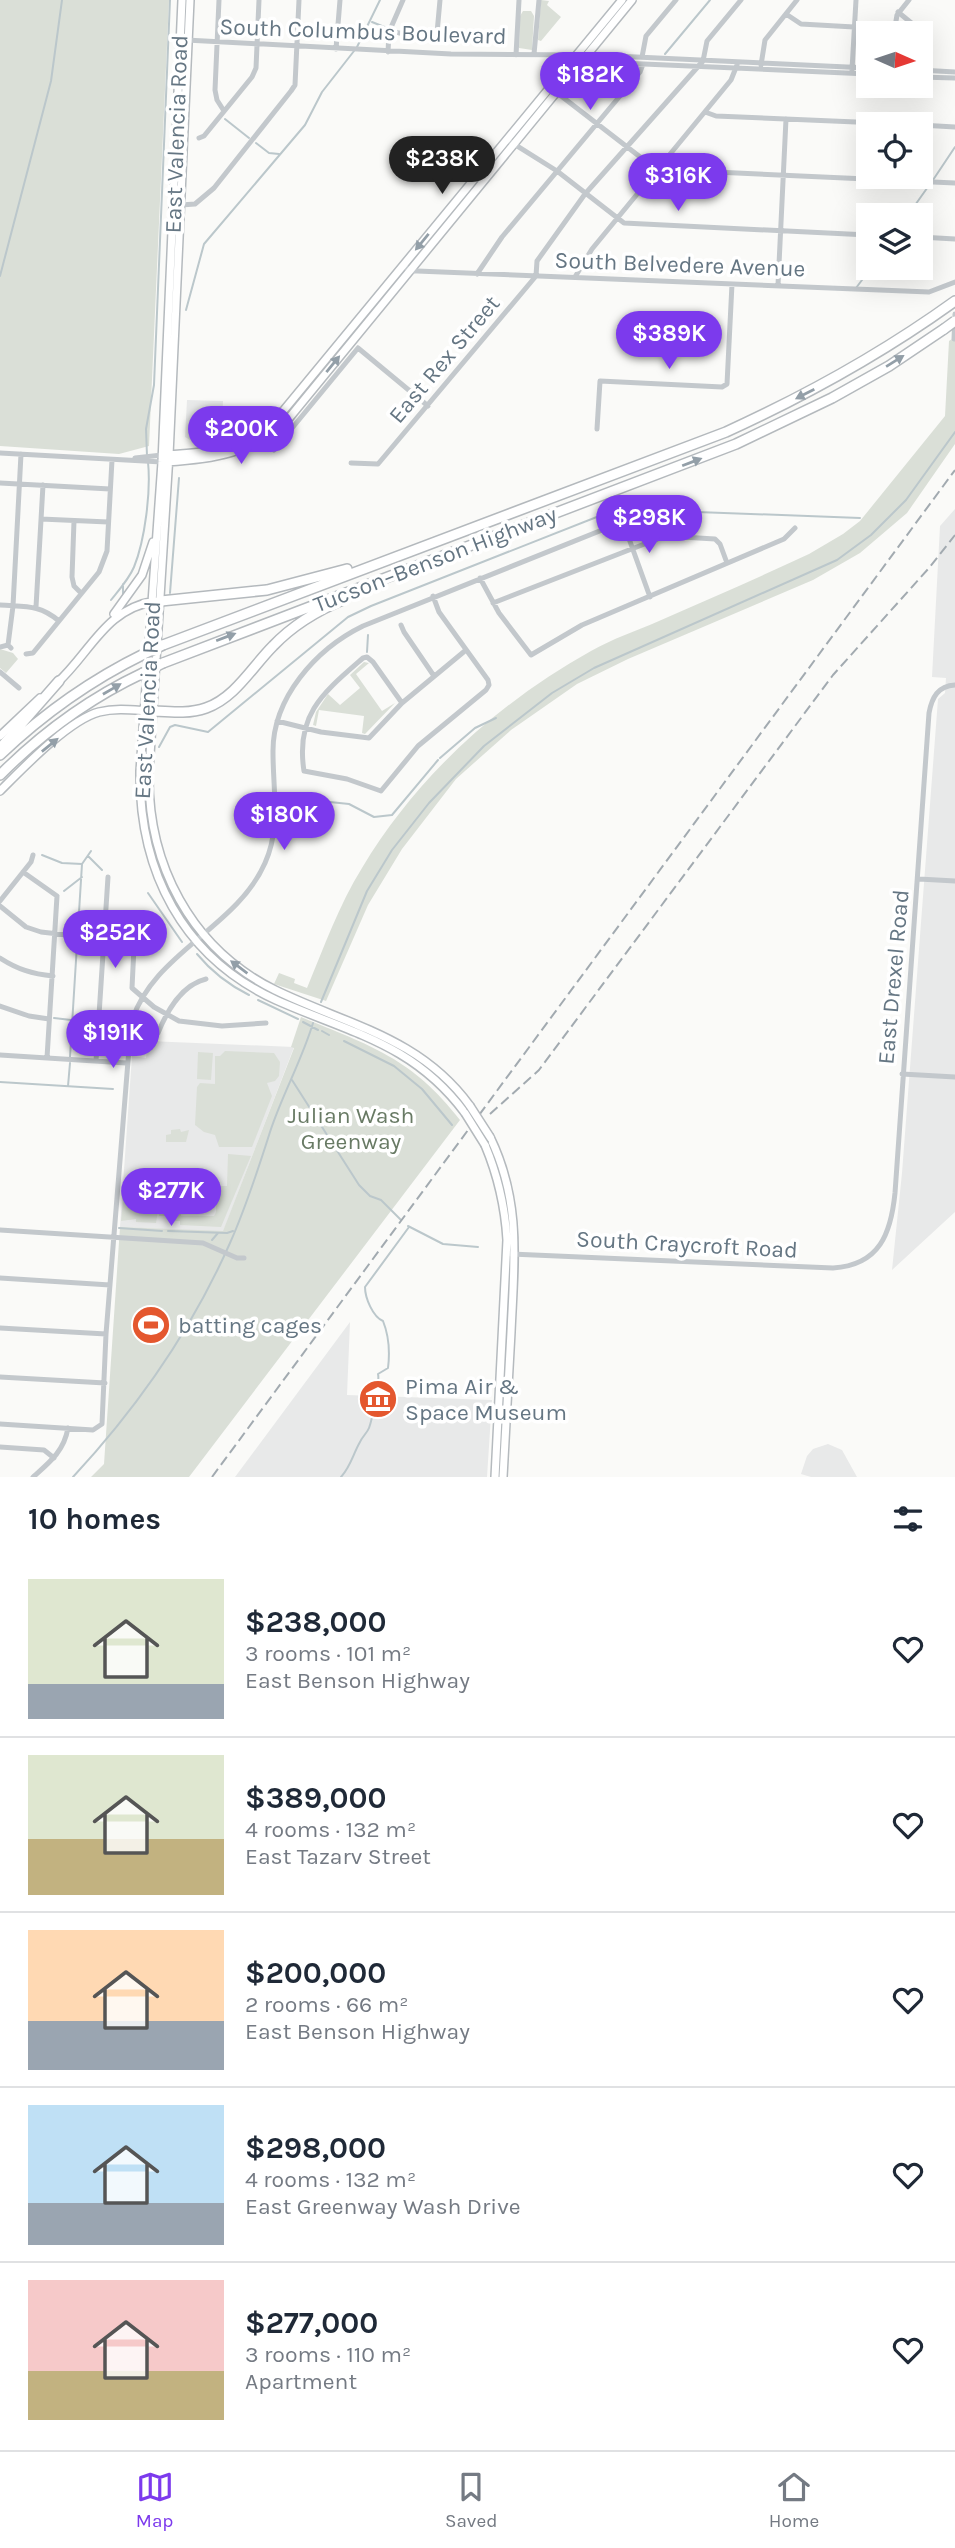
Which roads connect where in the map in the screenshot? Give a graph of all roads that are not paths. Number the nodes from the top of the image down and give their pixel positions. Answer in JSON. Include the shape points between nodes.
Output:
{"nodes":[{"id":1,"x":182,"y":0,"type":"edge"},
{"id":2,"x":190,"y":0,"type":"edge"},
{"id":3,"x":219,"y":0,"type":"edge"},
{"id":4,"x":259,"y":0,"type":"edge"},
{"id":5,"x":299,"y":0,"type":"edge"},
{"id":6,"x":340,"y":0,"type":"edge"},
{"id":7,"x":403,"y":0,"type":"edge"},
{"id":8,"x":440,"y":0,"type":"edge"},
{"id":9,"x":519,"y":0,"type":"edge"},
{"id":10,"x":539,"y":0,"type":"edge"},
{"id":11,"x":622,"y":0,"type":"edge"},
{"id":12,"x":632,"y":0,"type":"edge"},
{"id":13,"x":741,"y":0,"type":"edge"},
{"id":14,"x":797,"y":0,"type":"edge"},
{"id":15,"x":856,"y":0,"type":"edge"},
{"id":16,"x":908,"y":0,"type":"edge"},
{"id":17,"x":675,"y":3,"type":"edge"},
{"id":18,"x":898,"y":12,"type":"junction"},
{"id":19,"x":786,"y":14,"type":"junction"},
{"id":20,"x":896,"y":21,"type":"edge"},
{"id":21,"x":909,"y":21,"type":"edge"},
{"id":22,"x":854,"y":27,"type":"junction"},
{"id":23,"x":390,"y":30,"type":"junction"},
{"id":24,"x":184,"y":40,"type":"junction"},
{"id":25,"x":217,"y":42,"type":"junction"},
{"id":26,"x":257,"y":44,"type":"junction"},
{"id":27,"x":296,"y":47,"type":"junction"},
{"id":28,"x":337,"y":49,"type":"junction"},
{"id":29,"x":388,"y":52,"type":"junction"},
{"id":30,"x":534,"y":54,"type":"junction"},
{"id":31,"x":516,"y":55,"type":"junction"},
{"id":32,"x":574,"y":56,"type":"junction"},
{"id":33,"x":586,"y":56,"type":"junction"},
{"id":34,"x":703,"y":60,"type":"junction"},
{"id":35,"x":642,"y":61,"type":"junction"},
{"id":36,"x":737,"y":65,"type":"junction"},
{"id":37,"x":696,"y":66,"type":"junction"},
{"id":38,"x":761,"y":66,"type":"junction"},
{"id":39,"x":852,"y":70,"type":"junction"},
{"id":40,"x":856,"y":70,"type":"edge"},
{"id":41,"x":856,"y":71,"type":"edge"},
{"id":42,"x":933,"y":71,"type":"edge"},
{"id":43,"x":955,"y":72,"type":"edge"},
{"id":44,"x":933,"y":77,"type":"edge"},
{"id":45,"x":955,"y":78,"type":"edge"},
{"id":46,"x":556,"y":92,"type":"junction"},
{"id":47,"x":225,"y":111,"type":"junction"},
{"id":48,"x":705,"y":112,"type":"junction"},
{"id":49,"x":786,"y":119,"type":"junction"},
{"id":50,"x":856,"y":122,"type":"edge"},
{"id":51,"x":597,"y":124,"type":"junction"},
{"id":52,"x":933,"y":126,"type":"edge"},
{"id":53,"x":955,"y":127,"type":"edge"},
{"id":54,"x":198,"y":138,"type":"dead end"},
{"id":55,"x":506,"y":139,"type":"junction"},
{"id":56,"x":514,"y":144,"type":"junction"},
{"id":57,"x":626,"y":147,"type":"junction"},
{"id":58,"x":659,"y":168,"type":"junction"},
{"id":59,"x":557,"y":171,"type":"junction"},
{"id":60,"x":783,"y":175,"type":"junction"},
{"id":61,"x":955,"y":183,"type":"edge"},
{"id":62,"x":585,"y":194,"type":"junction"},
{"id":63,"x":181,"y":205,"type":"junction"},
{"id":64,"x":616,"y":219,"type":"junction"},
{"id":65,"x":781,"y":231,"type":"junction"},
{"id":66,"x":856,"y":234,"type":"edge"},
{"id":67,"x":933,"y":238,"type":"edge"},
{"id":68,"x":955,"y":239,"type":"edge"},
{"id":69,"x":403,"y":265,"type":"junction"},
{"id":70,"x":411,"y":271,"type":"junction"},
{"id":71,"x":477,"y":274,"type":"junction"},
{"id":72,"x":536,"y":276,"type":"junction"},
{"id":73,"x":575,"y":278,"type":"junction"},
{"id":74,"x":955,"y":282,"type":"edge"},
{"id":75,"x":732,"y":284,"type":"junction"},
{"id":76,"x":778,"y":285,"type":"junction"},
{"id":77,"x":955,"y":301,"type":"edge"},
{"id":78,"x":955,"y":314,"type":"edge"},
{"id":79,"x":955,"y":321,"type":"edge"},
{"id":80,"x":954,"y":339,"type":"edge"},
{"id":81,"x":351,"y":342,"type":"junction"},
{"id":82,"x":428,"y":405,"type":"junction"},
{"id":83,"x":597,"y":429,"type":"dead end"},
{"id":84,"x":274,"y":450,"type":"dead end"},
{"id":85,"x":0,"y":453,"type":"edge"},
{"id":86,"x":21,"y":454,"type":"junction"},
{"id":87,"x":166,"y":458,"type":"junction"},
{"id":88,"x":112,"y":460,"type":"junction"},
{"id":89,"x":351,"y":463,"type":"dead end"},
{"id":90,"x":0,"y":483,"type":"edge"},
{"id":91,"x":19,"y":484,"type":"junction"},
{"id":92,"x":43,"y":485,"type":"junction"},
{"id":93,"x":110,"y":489,"type":"junction"},
{"id":94,"x":158,"y":510,"type":"junction"},
{"id":95,"x":41,"y":519,"type":"junction"},
{"id":96,"x":74,"y":521,"type":"junction"},
{"id":97,"x":108,"y":522,"type":"junction"},
{"id":98,"x":795,"y":528,"type":"dead end"},
{"id":99,"x":515,"y":529,"type":"junction"},
{"id":100,"x":419,"y":548,"type":"junction"},
{"id":101,"x":632,"y":548,"type":"junction"},
{"id":102,"x":727,"y":563,"type":"junction"},
{"id":103,"x":480,"y":578,"type":"junction"},
{"id":104,"x":82,"y":593,"type":"junction"},
{"id":105,"x":433,"y":596,"type":"junction"},
{"id":106,"x":650,"y":597,"type":"junction"},
{"id":107,"x":157,"y":601,"type":"junction"},
{"id":108,"x":492,"y":603,"type":"junction"},
{"id":109,"x":0,"y":605,"type":"edge"},
{"id":110,"x":13,"y":606,"type":"junction"},
{"id":111,"x":36,"y":607,"type":"junction"},
{"id":112,"x":59,"y":621,"type":"junction"},
{"id":113,"x":401,"y":625,"type":"dead end"},
{"id":114,"x":97,"y":637,"type":"junction"},
{"id":115,"x":0,"y":647,"type":"edge"},
{"id":116,"x":466,"y":650,"type":"junction"},
{"id":117,"x":26,"y":654,"type":"dead end"},
{"id":118,"x":0,"y":672,"type":"edge"},
{"id":119,"x":435,"y":676,"type":"junction"},
{"id":120,"x":59,"y":681,"type":"junction"},
{"id":121,"x":955,"y":685,"type":"edge"},
{"id":122,"x":19,"y":688,"type":"dead end"},
{"id":123,"x":402,"y":703,"type":"junction"},
{"id":124,"x":149,"y":711,"type":"junction"},
{"id":125,"x":277,"y":721,"type":"junction"},
{"id":126,"x":306,"y":727,"type":"junction"},
{"id":127,"x":0,"y":736,"type":"edge"},
{"id":128,"x":0,"y":748,"type":"edge"},
{"id":129,"x":0,"y":755,"type":"edge"},
{"id":130,"x":0,"y":775,"type":"edge"},
{"id":131,"x":0,"y":791,"type":"edge"},
{"id":132,"x":33,"y":855,"type":"dead end"},
{"id":133,"x":23,"y":872,"type":"junction"},
{"id":134,"x":108,"y":877,"type":"dead end"},
{"id":135,"x":919,"y":879,"type":"junction"},
{"id":136,"x":955,"y":881,"type":"edge"},
{"id":137,"x":0,"y":903,"type":"edge"},
{"id":138,"x":204,"y":935,"type":"junction"},
{"id":139,"x":56,"y":936,"type":"junction"},
{"id":140,"x":104,"y":939,"type":"junction"},
{"id":141,"x":197,"y":942,"type":"junction"},
{"id":142,"x":0,"y":958,"type":"edge"},
{"id":143,"x":52,"y":975,"type":"junction"},
{"id":144,"x":206,"y":979,"type":"dead end"},
{"id":145,"x":142,"y":997,"type":"junction"},
{"id":146,"x":0,"y":1006,"type":"edge"},
{"id":147,"x":166,"y":1014,"type":"junction"},
{"id":148,"x":49,"y":1019,"type":"junction"},
{"id":149,"x":266,"y":1023,"type":"dead end"},
{"id":150,"x":158,"y":1033,"type":"dead end"},
{"id":151,"x":0,"y":1055,"type":"edge"},
{"id":152,"x":47,"y":1058,"type":"junction"},
{"id":153,"x":96,"y":1061,"type":"junction"},
{"id":154,"x":126,"y":1063,"type":"junction"},
{"id":155,"x":902,"y":1074,"type":"junction"},
{"id":156,"x":955,"y":1077,"type":"edge"},
{"id":157,"x":468,"y":1109,"type":"junction"},
{"id":158,"x":0,"y":1230,"type":"edge"},
{"id":159,"x":114,"y":1237,"type":"junction"},
{"id":160,"x":511,"y":1254,"type":"junction"},
{"id":161,"x":244,"y":1258,"type":"dead end"},
{"id":162,"x":864,"y":1259,"type":"joint"},
{"id":163,"x":0,"y":1278,"type":"edge"},
{"id":164,"x":110,"y":1285,"type":"junction"},
{"id":165,"x":0,"y":1328,"type":"edge"},
{"id":166,"x":106,"y":1334,"type":"junction"},
{"id":167,"x":0,"y":1377,"type":"edge"},
{"id":168,"x":105,"y":1383,"type":"junction"},
{"id":169,"x":0,"y":1424,"type":"edge"},
{"id":170,"x":68,"y":1428,"type":"junction"},
{"id":171,"x":0,"y":1447,"type":"edge"},
{"id":172,"x":54,"y":1458,"type":"junction"},
{"id":173,"x":33,"y":1477,"type":"edge"},
{"id":174,"x":495,"y":1477,"type":"edge"},
{"id":175,"x":503,"y":1477,"type":"edge"}],
"edges":[{"from":1,"to":24,"type":"main road","name":"East Valencia Road"},
{"from":2,"to":24,"type":"main road","name":"East Valencia Road"},
{"from":3,"to":25,"type":"street"},
{"from":4,"to":26,"type":"street"},
{"from":5,"to":27,"type":"street"},
{"from":6,"to":28,"type":"street"},
{"from":7,"to":23,"type":"street"},
{"from":8,"to":23,"type":"street","via":[[438,34]]},
{"from":9,"to":31,"type":"street"},
{"from":10,"to":30,"type":"street"},
{"from":11,"to":32,"type":"main road"},
{"from":12,"to":33,"type":"main road"},
{"from":13,"to":34,"type":"street","via":[[707,41]]},
{"from":14,"to":19,"type":"street"},
{"from":15,"to":22,"type":"street"},
{"from":16,"to":18,"type":"street"},
{"from":17,"to":35,"type":"street","via":[[643,42]]},
{"from":18,"to":20,"type":"street"},
{"from":18,"to":21,"type":"street"},
{"from":19,"to":22,"type":"street","via":[[801,24]]},
{"from":19,"to":38,"type":"street","via":[[765,40]]},
{"from":22,"to":39,"type":"street"},
{"from":23,"to":29,"type":"street"},
{"from":24,"to":25,"type":"street","name":"South Columbus Boulevard"},
{"from":24,"to":63,"type":"main road","name":"East Valencia Road"},
{"from":24,"to":87,"type":"main road","name":"East Valencia Road"},
{"from":25,"to":26,"type":"street","name":"South Columbus Boulevard"},
{"from":25,"to":47,"type":"street","via":[[215,95]]},
{"from":26,"to":27,"type":"street","name":"South Columbus Boulevard"},
{"from":26,"to":47,"type":"street","via":[[252,77]]},
{"from":27,"to":28,"type":"street","name":"South Columbus Boulevard"},
{"from":27,"to":63,"type":"street","via":[[291,92],[195,204]]},
{"from":28,"to":29,"type":"street","name":"South Columbus Boulevard"},
{"from":29,"to":31,"type":"street","name":"South Columbus Boulevard"},
{"from":30,"to":31,"type":"street","name":"South Columbus Boulevard"},
{"from":30,"to":32,"type":"street","name":"South Columbus Boulevard"},
{"from":32,"to":33,"type":"street","name":"South Columbus Boulevard"},
{"from":32,"to":55,"type":"main road"},
{"from":33,"to":35,"type":"street","name":"South Columbus Boulevard"},
{"from":33,"to":46,"type":"main road"},
{"from":34,"to":35,"type":"street","name":"South Columbus Boulevard"},
{"from":34,"to":36,"type":"street","name":"South Columbus Boulevard"},
{"from":34,"to":37,"type":"street","name":"East Rex Street"},
{"from":35,"to":37,"type":"street","name":"South Columbus Boulevard"},
{"from":35,"to":51,"type":"street","via":[[640,72]]},
{"from":36,"to":37,"type":"street","name":"South Columbus Boulevard"},
{"from":36,"to":38,"type":"street","name":"South Columbus Boulevard"},
{"from":36,"to":48,"type":"street"},
{"from":37,"to":57,"type":"street","name":"East Rex Street"},
{"from":38,"to":39,"type":"street","name":"South Columbus Boulevard"},
{"from":39,"to":40,"type":"street","name":"South Columbus Boulevard"},
{"from":39,"to":41,"type":"street","name":"South Columbus Boulevard"},
{"from":42,"to":43,"type":"street"},
{"from":44,"to":45,"type":"street"},
{"from":46,"to":51,"type":"street"},
{"from":46,"to":56,"type":"main road"},
{"from":47,"to":54,"type":"street"},
{"from":48,"to":49,"type":"street"},
{"from":48,"to":58,"type":"street"},
{"from":49,"to":50,"type":"street"},
{"from":49,"to":60,"type":"street"},
{"from":51,"to":57,"type":"street"},
{"from":51,"to":59,"type":"street"},
{"from":52,"to":53,"type":"street"},
{"from":55,"to":56,"type":"street"},
{"from":55,"to":69,"type":"main road","one_way":true},
{"from":56,"to":59,"type":"street"},
{"from":56,"to":70,"type":"main road"},
{"from":57,"to":58,"type":"street"},
{"from":57,"to":62,"type":"street","name":"East Rex Street"},
{"from":58,"to":60,"type":"street"},
{"from":58,"to":64,"type":"street"},
{"from":59,"to":62,"type":"street"},
{"from":59,"to":71,"type":"street"},
{"from":60,"to":61,"type":"street"},
{"from":60,"to":65,"type":"street"},
{"from":62,"to":64,"type":"street"},
{"from":62,"to":72,"type":"street","name":"East Rex Street","via":[[537,261]]},
{"from":63,"to":87,"type":"main road","name":"East Valencia Road"},
{"from":64,"to":65,"type":"street","via":[[626,224]]},
{"from":64,"to":73,"type":"street"},
{"from":65,"to":66,"type":"street"},
{"from":65,"to":76,"type":"street"},
{"from":67,"to":68,"type":"street"},
{"from":69,"to":70,"type":"street"},
{"from":69,"to":81,"type":"main road"},
{"from":70,"to":71,"type":"street","name":"South Belvedere Avenue"},
{"from":70,"to":81,"type":"main road"},
{"from":71,"to":72,"type":"street","name":"South Belvedere Avenue"},
{"from":72,"to":73,"type":"street","name":"South Belvedere Avenue"},
{"from":72,"to":82,"type":"street","name":"East Rex Street"},
{"from":73,"to":75,"type":"street","name":"South Belvedere Avenue"},
{"from":74,"to":76,"type":"street","name":"South Belvedere Avenue","via":[[929,292]]},
{"from":75,"to":76,"type":"street","name":"South Belvedere Avenue"},
{"from":75,"to":83,"type":"street","via":[[726,386],[600,382]]},
{"from":77,"to":100,"type":"highway","name":"Tucson–Benson Highway","one_way":true,"via":[[857,366],[771,411]]},
{"from":78,"to":80,"type":"street"},
{"from":99,"to":79,"type":"highway","name":"Tucson–Benson Highway","one_way":true,"bridge":true,"via":[[774,428],[871,376]]},
{"from":81,"to":82,"type":"street"},
{"from":81,"to":84,"type":"street"},
{"from":81,"to":87,"type":"main road","via":[[254,436],[221,449]]},
{"from":82,"to":89,"type":"street","name":"East Rex Street","via":[[379,464]]},
{"from":85,"to":86,"type":"street"},
{"from":86,"to":88,"type":"street"},
{"from":86,"to":91,"type":"street"},
{"from":87,"to":88,"type":"street"},
{"from":87,"to":94,"type":"main road","name":"East Valencia Road"},
{"from":87,"to":107,"type":"main road","name":"East Valencia Road"},
{"from":88,"to":93,"type":"street"},
{"from":90,"to":91,"type":"street"},
{"from":91,"to":92,"type":"street"},
{"from":91,"to":110,"type":"street"},
{"from":92,"to":93,"type":"street"},
{"from":92,"to":95,"type":"street"},
{"from":93,"to":97,"type":"street"},
{"from":94,"to":107,"type":"main road","name":"East Valencia Road"},
{"from":94,"to":114,"type":"main road","via":[[142,575]]},
{"from":95,"to":96,"type":"street"},
{"from":95,"to":111,"type":"street"},
{"from":96,"to":97,"type":"street"},
{"from":96,"to":104,"type":"street","via":[[72,578]]},
{"from":97,"to":104,"type":"street","via":[[104,562]]},
{"from":98,"to":102,"type":"street","via":[[784,539]]},
{"from":99,"to":124,"type":"highway","via":[[313,614],[280,639],[218,703],[192,712]]},
{"from":130,"to":99,"type":"highway","name":"Tucson–Benson Highway","one_way":true,"bridge":true,"via":[[62,722],[163,663]]},
{"from":100,"to":107,"type":"highway","via":[[282,587]]},
{"from":100,"to":129,"type":"highway","name":"Tucson–Benson Highway","bridge":true,"via":[[144,654],[71,697]]},
{"from":101,"to":102,"type":"street","via":[[665,536],[715,539]]},
{"from":101,"to":103,"type":"street","via":[[625,521]]},
{"from":101,"to":106,"type":"street"},
{"from":101,"to":108,"type":"street"},
{"from":102,"to":106,"type":"street"},
{"from":103,"to":105,"type":"street"},
{"from":103,"to":108,"type":"street"},
{"from":104,"to":112,"type":"street"},
{"from":105,"to":116,"type":"street"},
{"from":105,"to":125,"type":"street","via":[[347,634],[293,685]]},
{"from":106,"to":108,"type":"street","via":[[582,625],[531,655]]},
{"from":107,"to":114,"type":"main road","via":[[123,611]]},
{"from":107,"to":124,"type":"main road","name":"East Valencia Road"},
{"from":109,"to":110,"type":"street"},
{"from":110,"to":111,"type":"street"},
{"from":110,"to":115,"type":"street","via":[[9,646]]},
{"from":111,"to":112,"type":"street"},
{"from":112,"to":117,"type":"street","via":[[33,653]]},
{"from":113,"to":119,"type":"street"},
{"from":114,"to":120,"type":"main road"},
{"from":116,"to":119,"type":"street"},
{"from":116,"to":126,"type":"street","via":[[489,685],[418,746],[381,791],[304,771]]},
{"from":118,"to":122,"type":"street"},
{"from":119,"to":123,"type":"street"},
{"from":120,"to":127,"type":"main road"},
{"from":120,"to":128,"type":"highway"},
{"from":121,"to":135,"type":"street","name":"East Drexel Road","via":[[939,690],[929,713]]},
{"from":123,"to":126,"type":"street","via":[[369,738]]},
{"from":123,"to":126,"type":"street","via":[[367,657],[326,689]]},
{"from":131,"to":124,"type":"main road","one_way":true,"via":[[37,755],[86,718],[109,710]]},
{"from":124,"to":138,"type":"main road","name":"East Valencia Road","via":[[148,788],[153,833],[174,890]]},
{"from":124,"to":141,"type":"main road","name":"East Valencia Road","via":[[140,789],[147,845],[168,901]]},
{"from":125,"to":126,"type":"street"},
{"from":125,"to":138,"type":"street","via":[[272,751],[276,818],[271,848],[249,892]]},
{"from":132,"to":133,"type":"street"},
{"from":133,"to":137,"type":"street"},
{"from":133,"to":139,"type":"street","via":[[58,894]]},
{"from":134,"to":140,"type":"street"},
{"from":135,"to":136,"type":"street"},
{"from":135,"to":155,"type":"street","name":"East Drexel Road"},
{"from":137,"to":139,"type":"street","via":[[26,926]]},
{"from":138,"to":141,"type":"street"},
{"from":157,"to":138,"type":"main road","name":"East Valencia Road","one_way":true,"via":[[446,1078],[412,1051],[267,985]]},
{"from":139,"to":140,"type":"street"},
{"from":139,"to":143,"type":"street"},
{"from":140,"to":145,"type":"street","via":[[132,943],[132,988]]},
{"from":140,"to":153,"type":"street"},
{"from":141,"to":145,"type":"street","via":[[160,973]]},
{"from":141,"to":157,"type":"main road","name":"East Valencia Road","via":[[257,990],[407,1056]]},
{"from":142,"to":143,"type":"street","via":[[36,975]]},
{"from":143,"to":148,"type":"street"},
{"from":144,"to":147,"type":"street","via":[[183,992]]},
{"from":145,"to":147,"type":"street"},
{"from":145,"to":154,"type":"street","via":[[131,1024]]},
{"from":146,"to":148,"type":"street"},
{"from":147,"to":149,"type":"street","via":[[171,1019],[222,1026]]},
{"from":147,"to":150,"type":"street"},
{"from":148,"to":152,"type":"street"},
{"from":151,"to":152,"type":"street"},
{"from":152,"to":153,"type":"street"},
{"from":153,"to":154,"type":"street"},
{"from":154,"to":159,"type":"street"},
{"from":155,"to":156,"type":"street"},
{"from":155,"to":162,"type":"street","name":"East Drexel Road","via":[[891,1220],[883,1242]]},
{"from":157,"to":160,"type":"main road","name":"East Valencia Road","bridge":true,"via":[[499,1182]]},
{"from":157,"to":160,"type":"main road","name":"East Valencia Road","bridge":true,"via":[[490,1137],[509,1190],[514,1214]]},
{"from":158,"to":159,"type":"street"},
{"from":159,"to":161,"type":"street","via":[[203,1243]]},
{"from":159,"to":164,"type":"street"},
{"from":160,"to":162,"type":"street","name":"South Craycroft Road","via":[[833,1268]]},
{"from":160,"to":174,"type":"main road","name":"East Valencia Road"},
{"from":160,"to":175,"type":"main road","name":"East Valencia Road"},
{"from":163,"to":164,"type":"street"},
{"from":164,"to":166,"type":"street"},
{"from":165,"to":166,"type":"street"},
{"from":166,"to":168,"type":"street"},
{"from":167,"to":168,"type":"street"},
{"from":168,"to":170,"type":"street","via":[[100,1427]]},
{"from":169,"to":170,"type":"street"},
{"from":170,"to":172,"type":"street","via":[[66,1443]]},
{"from":171,"to":172,"type":"street","via":[[44,1450]]},
{"from":172,"to":173,"type":"street"}]}
